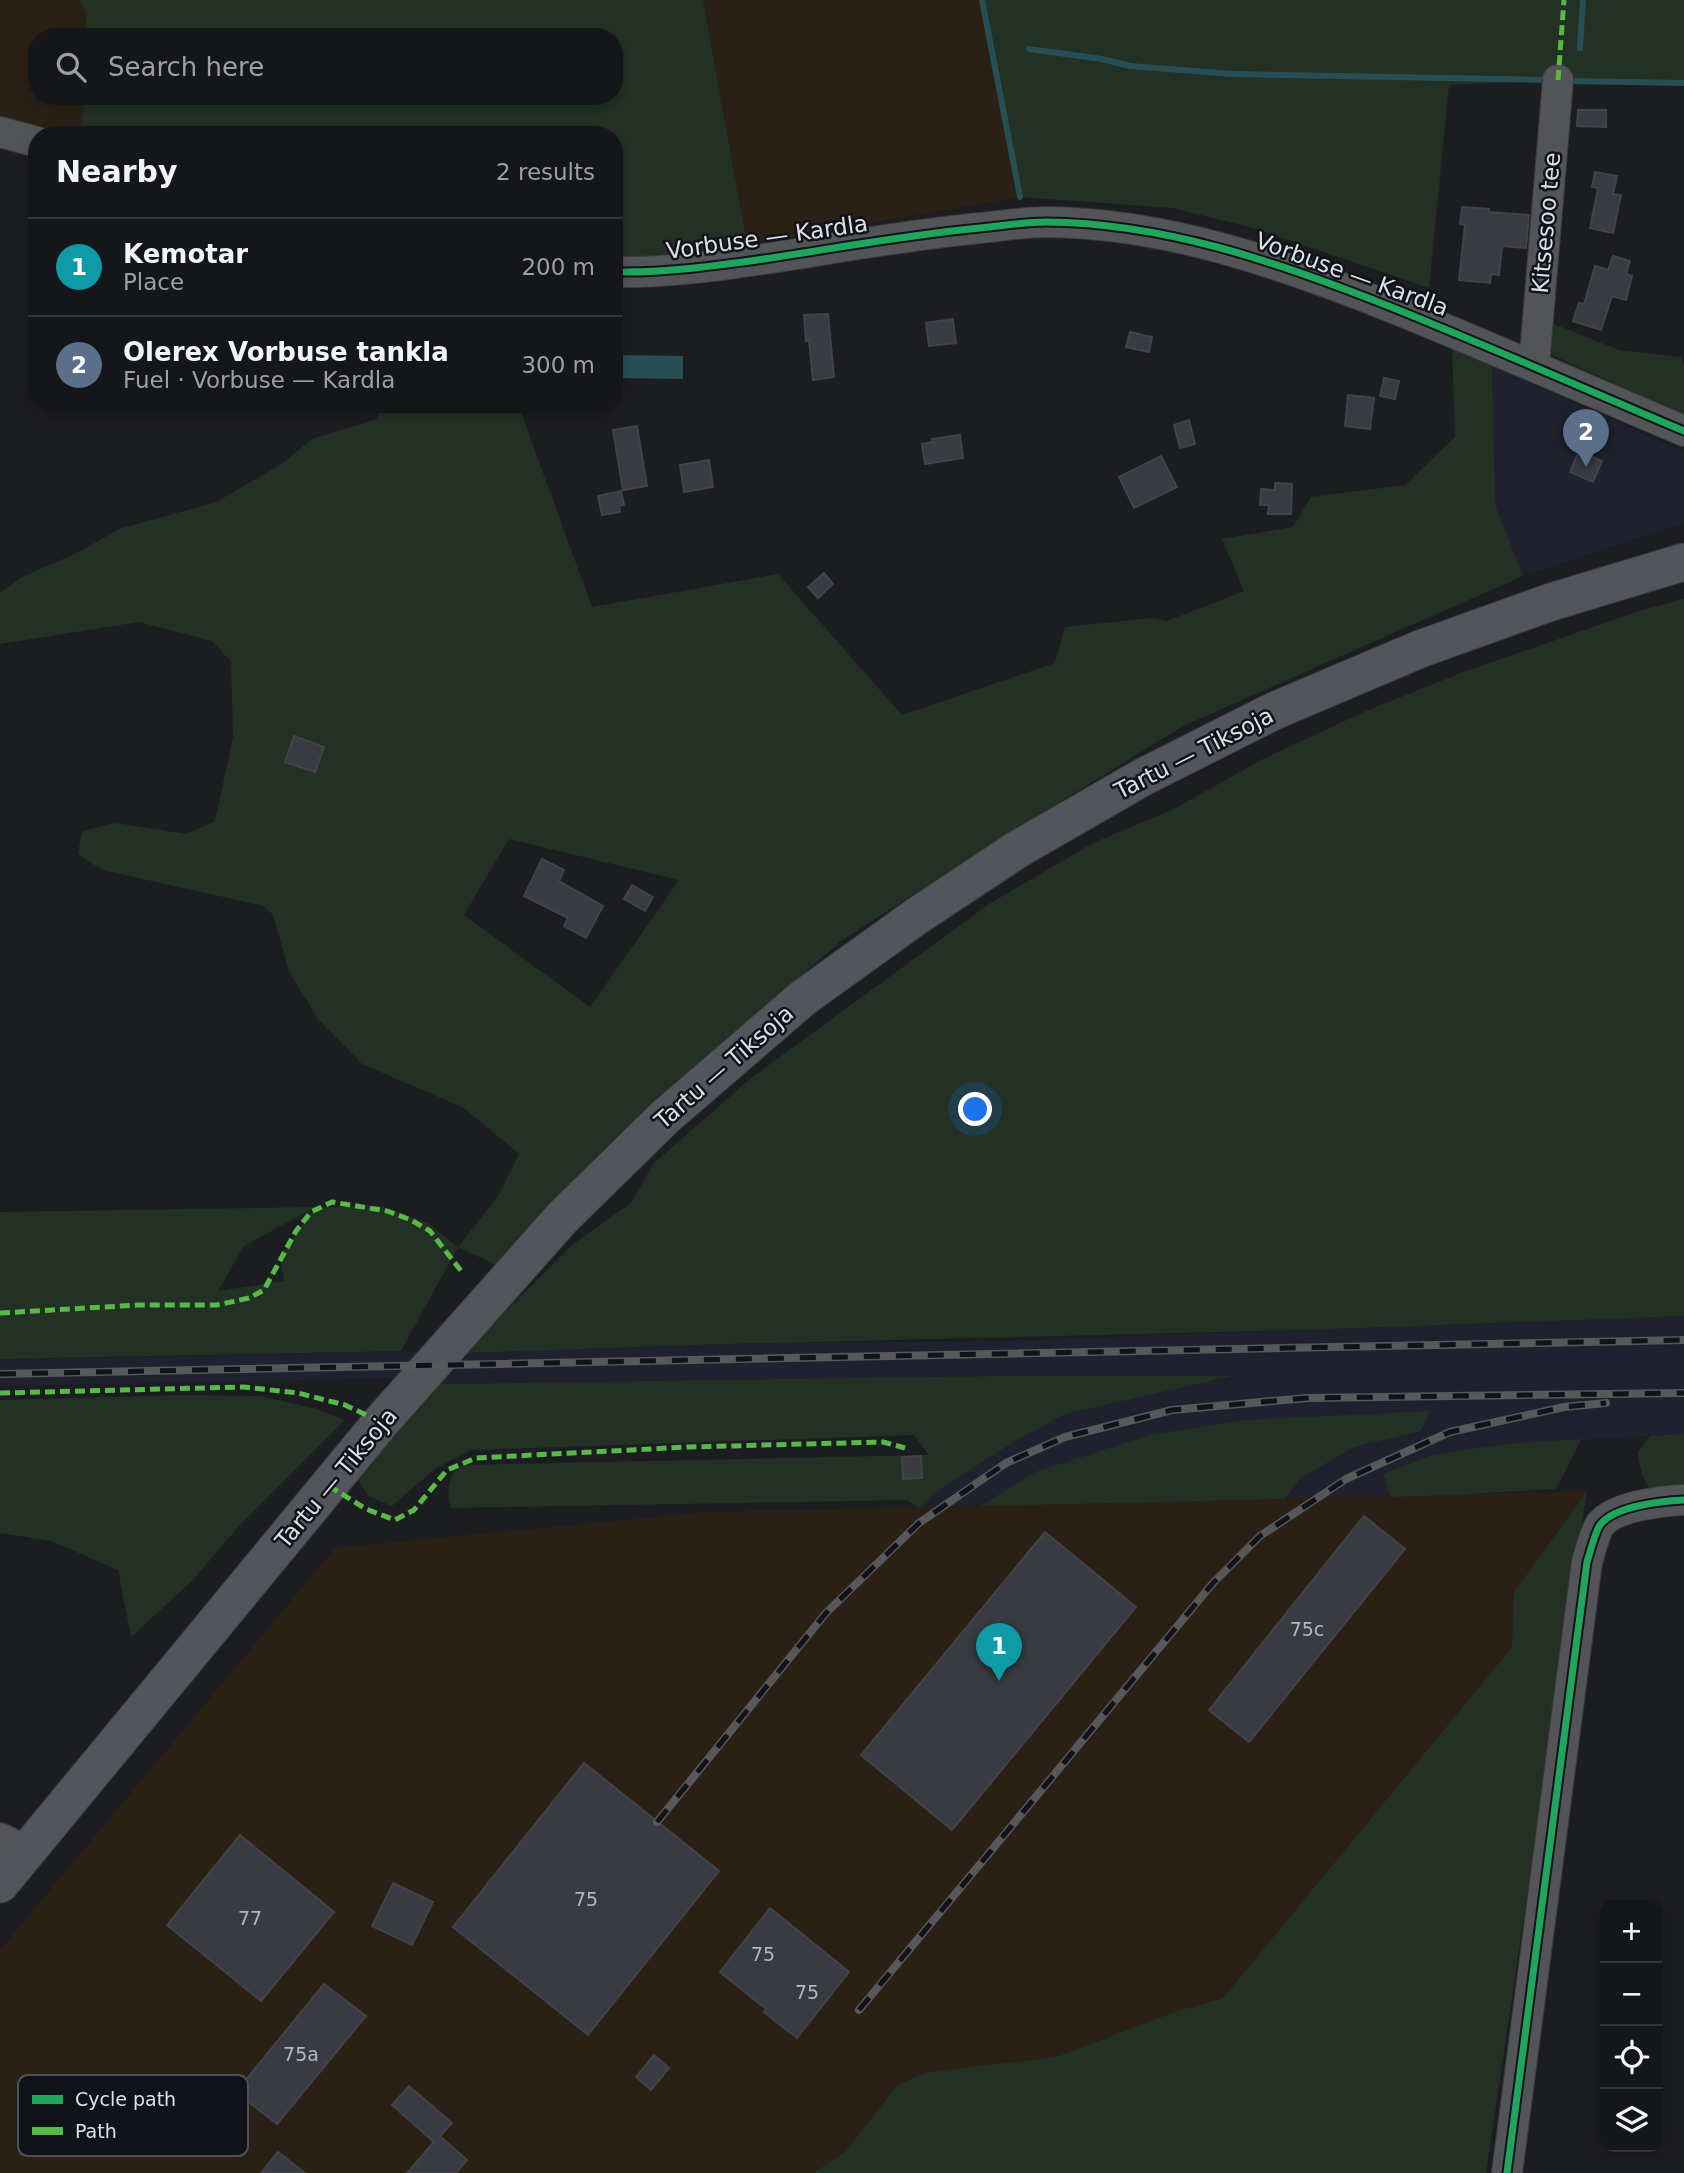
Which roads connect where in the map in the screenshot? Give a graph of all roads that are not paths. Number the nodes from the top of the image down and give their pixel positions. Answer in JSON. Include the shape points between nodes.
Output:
{"nodes":[{"id":1,"x":1559,"y":80,"type":"dead end"},
{"id":2,"x":0,"y":132,"type":"edge"},
{"id":3,"x":28,"y":140,"type":"edge"},
{"id":4,"x":623,"y":272,"type":"edge"},
{"id":5,"x":1534,"y":366,"type":"junction"},
{"id":6,"x":1684,"y":431,"type":"edge"},
{"id":7,"x":1684,"y":562,"type":"edge"},
{"id":8,"x":1684,"y":1500,"type":"edge"},
{"id":9,"x":14,"y":1844,"type":"edge"},
{"id":10,"x":0,"y":1884,"type":"edge"},
{"id":11,"x":1507,"y":2173,"type":"edge"}],
"edges":[{"from":1,"to":5,"type":"street","name":"Kitsesoo tee"},
{"from":2,"to":3,"type":"street"},
{"from":4,"to":5,"type":"street","name":"Vorbuse — Kardla","via":[[728,264],[1045,222],[1113,226],[1236,251],[1316,277]]},
{"from":5,"to":6,"type":"street","name":"Vorbuse — Kardla"},
{"from":7,"to":9,"type":"main road","name":"Tartu — Tiksoja","via":[[1551,602],[1420,649],[1274,711],[1143,777],[1018,849],[803,998],[665,1117],[562,1218]]},
{"from":8,"to":11,"type":"street","via":[[1621,1511],[1600,1525],[1587,1562]]},
{"from":9,"to":10,"type":"main road","name":"Tartu — Tiksoja"}]}
